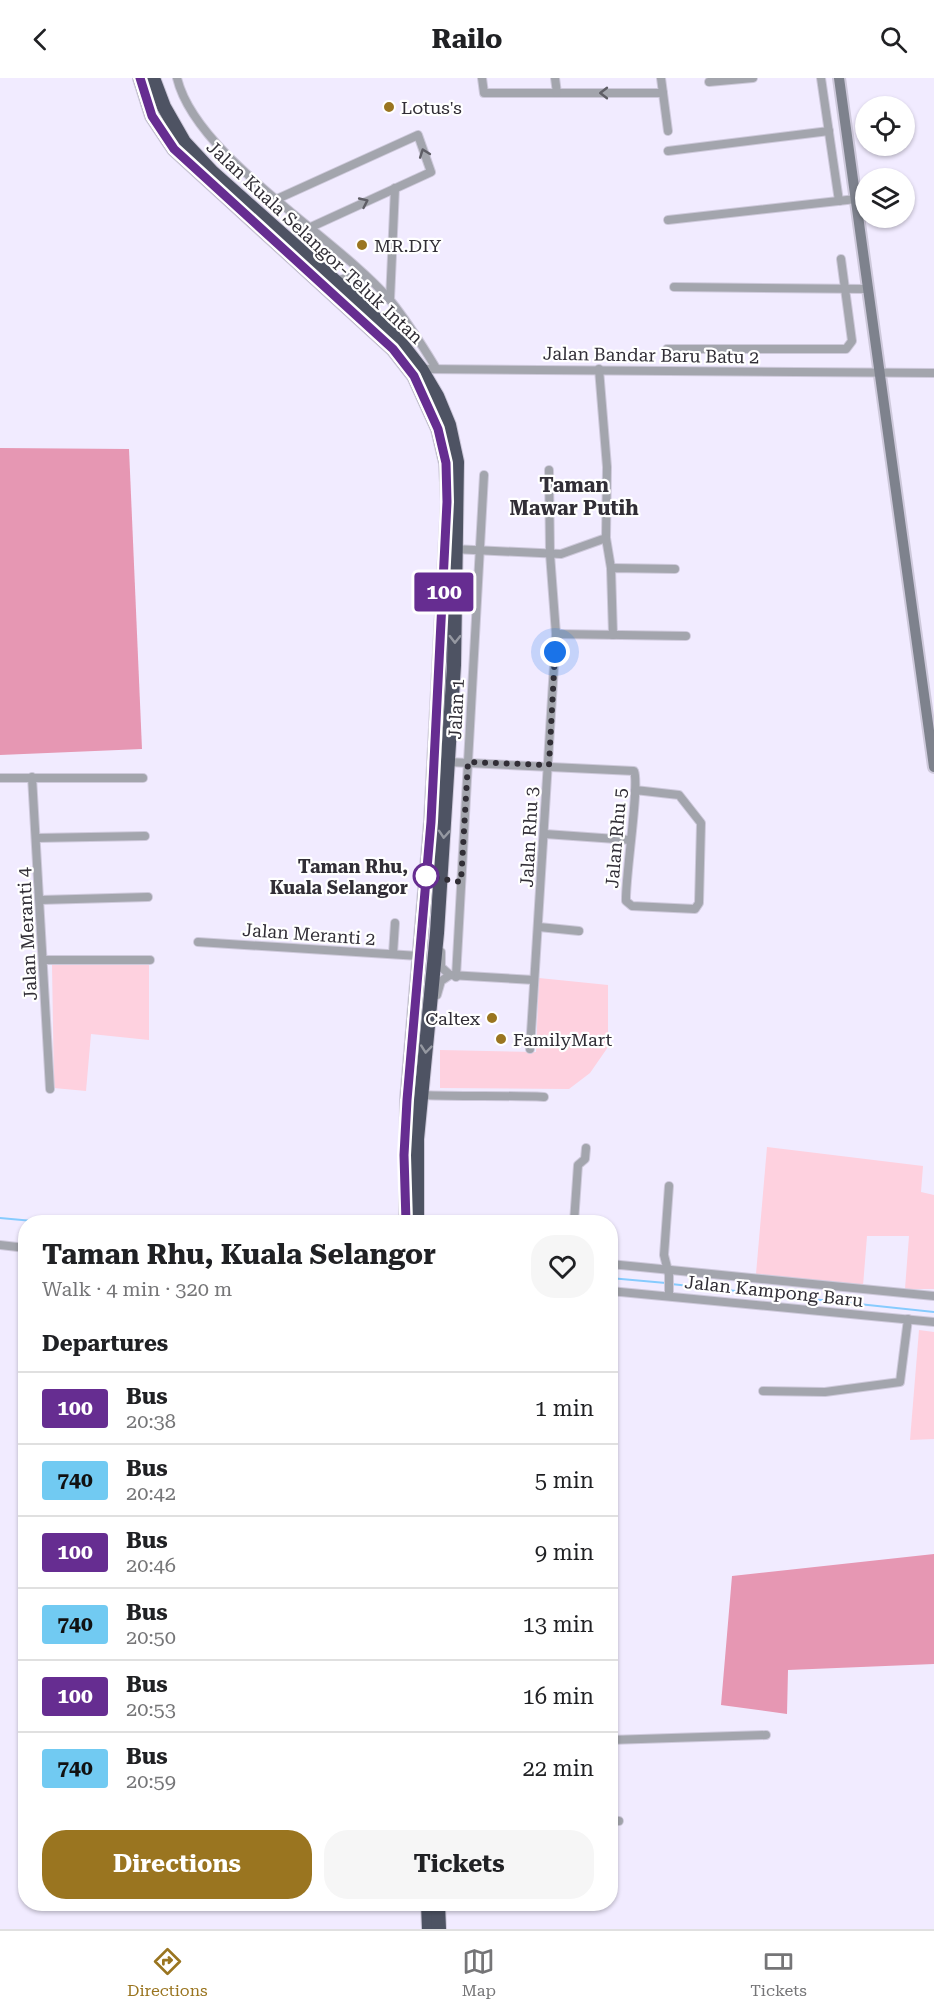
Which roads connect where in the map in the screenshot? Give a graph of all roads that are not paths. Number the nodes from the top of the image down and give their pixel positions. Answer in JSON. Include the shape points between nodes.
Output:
{"nodes":[{"id":1,"x":140,"y":78,"type":"edge"},
{"id":2,"x":153,"y":78,"type":"edge"},
{"id":3,"x":177,"y":78,"type":"edge"},
{"id":4,"x":482,"y":78,"type":"edge"},
{"id":5,"x":555,"y":78,"type":"edge"},
{"id":6,"x":661,"y":78,"type":"edge"},
{"id":7,"x":753,"y":78,"type":"edge"},
{"id":8,"x":821,"y":78,"type":"edge"},
{"id":9,"x":839,"y":78,"type":"edge"},
{"id":10,"x":709,"y":82,"type":"dead end"},
{"id":11,"x":557,"y":93,"type":"junction"},
{"id":12,"x":663,"y":93,"type":"junction"},
{"id":13,"x":668,"y":131,"type":"dead end"},
{"id":14,"x":829,"y":131,"type":"junction"},
{"id":15,"x":668,"y":151,"type":"dead end"},
{"id":16,"x":395,"y":188,"type":"junction"},
{"id":17,"x":855,"y":192,"type":"edge"},
{"id":18,"x":277,"y":198,"type":"junction"},
{"id":19,"x":855,"y":199,"type":"edge"},
{"id":20,"x":839,"y":201,"type":"junction"},
{"id":21,"x":668,"y":220,"type":"dead end"},
{"id":22,"x":311,"y":227,"type":"junction"},
{"id":23,"x":860,"y":228,"type":"edge"},
{"id":24,"x":841,"y":259,"type":"dead end"},
{"id":25,"x":363,"y":274,"type":"junction"},
{"id":26,"x":335,"y":281,"type":"junction"},
{"id":27,"x":674,"y":287,"type":"dead end"},
{"id":28,"x":845,"y":289,"type":"junction"},
{"id":29,"x":867,"y":289,"type":"junction"},
{"id":30,"x":354,"y":298,"type":"junction"},
{"id":31,"x":390,"y":300,"type":"junction"},
{"id":32,"x":667,"y":349,"type":"dead end"},
{"id":33,"x":436,"y":368,"type":"junction"},
{"id":34,"x":422,"y":369,"type":"junction"},
{"id":35,"x":599,"y":369,"type":"junction"},
{"id":36,"x":879,"y":373,"type":"junction"},
{"id":37,"x":934,"y":373,"type":"edge"},
{"id":38,"x":549,"y":470,"type":"dead end"},
{"id":39,"x":484,"y":475,"type":"dead end"},
{"id":40,"x":606,"y":538,"type":"junction"},
{"id":41,"x":451,"y":549,"type":"junction"},
{"id":42,"x":480,"y":551,"type":"junction"},
{"id":43,"x":550,"y":555,"type":"junction"},
{"id":44,"x":610,"y":568,"type":"junction"},
{"id":45,"x":675,"y":569,"type":"dead end"},
{"id":46,"x":556,"y":634,"type":"junction"},
{"id":47,"x":613,"y":635,"type":"junction"},
{"id":48,"x":686,"y":636,"type":"dead end"},
{"id":49,"x":454,"y":666,"type":"junction"},
{"id":50,"x":473,"y":667,"type":"junction"},
{"id":51,"x":448,"y":762,"type":"junction"},
{"id":52,"x":468,"y":762,"type":"junction"},
{"id":53,"x":549,"y":765,"type":"junction"},
{"id":54,"x":934,"y":767,"type":"edge"},
{"id":55,"x":32,"y":777,"type":"junction"},
{"id":56,"x":0,"y":778,"type":"edge"},
{"id":57,"x":143,"y":778,"type":"dead end"},
{"id":58,"x":635,"y":790,"type":"junction"},
{"id":59,"x":545,"y":834,"type":"junction"},
{"id":60,"x":145,"y":836,"type":"dead end"},
{"id":61,"x":36,"y":838,"type":"junction"},
{"id":62,"x":630,"y":840,"type":"junction"},
{"id":63,"x":148,"y":897,"type":"dead end"},
{"id":64,"x":40,"y":900,"type":"junction"},
{"id":65,"x":395,"y":923,"type":"dead end"},
{"id":66,"x":538,"y":927,"type":"junction"},
{"id":67,"x":579,"y":931,"type":"dead end"},
{"id":68,"x":437,"y":933,"type":"junction"},
{"id":69,"x":198,"y":942,"type":"dead end"},
{"id":70,"x":393,"y":954,"type":"junction"},
{"id":71,"x":419,"y":956,"type":"junction"},
{"id":72,"x":44,"y":960,"type":"junction"},
{"id":73,"x":150,"y":960,"type":"dead end"},
{"id":74,"x":453,"y":976,"type":"junction"},
{"id":75,"x":534,"y":980,"type":"junction"},
{"id":76,"x":429,"y":1020,"type":"junction"},
{"id":77,"x":530,"y":1049,"type":"dead end"},
{"id":78,"x":50,"y":1089,"type":"dead end"},
{"id":79,"x":422,"y":1095,"type":"junction"},
{"id":80,"x":544,"y":1097,"type":"dead end"},
{"id":81,"x":586,"y":1148,"type":"dead end"},
{"id":82,"x":669,"y":1186,"type":"dead end"},
{"id":83,"x":406,"y":1215,"type":"edge"},
{"id":84,"x":417,"y":1215,"type":"edge"},
{"id":85,"x":574,"y":1215,"type":"edge"},
{"id":86,"x":0,"y":1245,"type":"edge"},
{"id":87,"x":18,"y":1247,"type":"edge"},
{"id":88,"x":618,"y":1265,"type":"edge"},
{"id":89,"x":668,"y":1273,"type":"junction"},
{"id":90,"x":618,"y":1291,"type":"edge"},
{"id":91,"x":669,"y":1293,"type":"junction"},
{"id":92,"x":934,"y":1296,"type":"edge"},
{"id":93,"x":908,"y":1319,"type":"junction"},
{"id":94,"x":934,"y":1322,"type":"edge"},
{"id":95,"x":763,"y":1390,"type":"dead end"},
{"id":96,"x":766,"y":1735,"type":"dead end"},
{"id":97,"x":618,"y":1740,"type":"edge"},
{"id":98,"x":428,"y":1911,"type":"edge"},
{"id":99,"x":438,"y":1911,"type":"edge"},
{"id":100,"x":429,"y":1929,"type":"edge"},
{"id":101,"x":439,"y":1929,"type":"edge"}],
"edges":[{"from":1,"to":41,"type":"highway","name":"Jalan Kuala Selangor-Teluk Intan","via":[[152,116],[174,149],[366,322],[414,376],[438,429],[446,463]]},
{"from":2,"to":26,"type":"highway","name":"Jalan Kuala Selangor-Teluk Intan","via":[[184,142],[212,172]]},
{"from":3,"to":18,"type":"street","via":[[180,91],[203,128],[245,172]]},
{"from":4,"to":11,"type":"street","via":[[484,93]]},
{"from":5,"to":11,"type":"street"},
{"from":6,"to":12,"type":"street"},
{"from":7,"to":10,"type":"street"},
{"from":8,"to":14,"type":"street"},
{"from":9,"to":17,"type":"street"},
{"from":12,"to":11,"type":"street","one_way":true},
{"from":12,"to":13,"type":"street"},
{"from":14,"to":15,"type":"street"},
{"from":14,"to":20,"type":"street"},
{"from":16,"to":18,"type":"street","one_way":true,"via":[[431,171],[418,135]]},
{"from":22,"to":16,"type":"street","one_way":true},
{"from":16,"to":31,"type":"street"},
{"from":18,"to":22,"type":"street"},
{"from":19,"to":20,"type":"street"},
{"from":20,"to":21,"type":"street"},
{"from":22,"to":25,"type":"street"},
{"from":23,"to":29,"type":"street"},
{"from":24,"to":28,"type":"street"},
{"from":25,"to":26,"type":"street"},
{"from":25,"to":30,"type":"street"},
{"from":25,"to":31,"type":"street"},
{"from":26,"to":30,"type":"highway","name":"Jalan Kuala Selangor-Teluk Intan"},
{"from":27,"to":28,"type":"street"},
{"from":28,"to":29,"type":"street"},
{"from":28,"to":32,"type":"street","via":[[852,341],[846,349]]},
{"from":29,"to":36,"type":"street"},
{"from":30,"to":34,"type":"highway","name":"Jalan Kuala Selangor-Teluk Intan"},
{"from":31,"to":33,"type":"street"},
{"from":33,"to":34,"type":"street","name":"Jalan Bandar Baru Batu 2"},
{"from":33,"to":35,"type":"street","name":"Jalan Bandar Baru Batu 2"},
{"from":34,"to":41,"type":"highway","name":"Jalan Kuala Selangor-Teluk Intan","via":[[449,425],[457,462]]},
{"from":35,"to":36,"type":"street","name":"Jalan Bandar Baru Batu 2"},
{"from":35,"to":40,"type":"street","via":[[607,467]]},
{"from":36,"to":37,"type":"street","name":"Jalan Bandar Baru Batu 2"},
{"from":36,"to":54,"type":"street"},
{"from":38,"to":43,"type":"street","name":"Jalan Rhu 3"},
{"from":39,"to":42,"type":"street","name":"Jalan 1"},
{"from":40,"to":43,"type":"street","via":[[572,552]]},
{"from":40,"to":44,"type":"street"},
{"from":41,"to":42,"type":"street"},
{"from":41,"to":49,"type":"highway","name":"Jalan Kuala Selangor-Teluk Intan","one_way":true},
{"from":41,"to":71,"type":"highway","name":"Jalan Kuala Selangor-Teluk Intan"},
{"from":42,"to":43,"type":"street"},
{"from":42,"to":50,"type":"street","name":"Jalan 1"},
{"from":43,"to":46,"type":"street","name":"Jalan Rhu 3"},
{"from":44,"to":45,"type":"street"},
{"from":44,"to":47,"type":"street"},
{"from":46,"to":47,"type":"street"},
{"from":46,"to":53,"type":"street","name":"Jalan Rhu 3"},
{"from":47,"to":48,"type":"street"},
{"from":49,"to":50,"type":"street"},
{"from":49,"to":51,"type":"highway","name":"Jalan Kuala Selangor-Teluk Intan"},
{"from":50,"to":52,"type":"street","name":"Jalan 1"},
{"from":51,"to":52,"type":"street"},
{"from":51,"to":68,"type":"highway","name":"Jalan Kuala Selangor-Teluk Intan","one_way":true},
{"from":52,"to":53,"type":"street"},
{"from":52,"to":74,"type":"street","name":"Jalan 1"},
{"from":53,"to":58,"type":"street","name":"Jalan Rhu 5","via":[[631,770],[636,775]]},
{"from":53,"to":59,"type":"street","name":"Jalan Rhu 3"},
{"from":55,"to":56,"type":"street"},
{"from":55,"to":57,"type":"street"},
{"from":55,"to":61,"type":"street","name":"Jalan Meranti 4"},
{"from":58,"to":62,"type":"street","name":"Jalan Rhu 5"},
{"from":58,"to":62,"type":"street","name":"Jalan Rhu 5","via":[[679,795],[701,823],[699,903],[693,909],[627,904]]},
{"from":59,"to":62,"type":"street"},
{"from":59,"to":66,"type":"street","name":"Jalan Rhu 3"},
{"from":60,"to":61,"type":"street"},
{"from":61,"to":64,"type":"street","name":"Jalan Meranti 4"},
{"from":63,"to":64,"type":"street"},
{"from":64,"to":72,"type":"street","name":"Jalan Meranti 4"},
{"from":65,"to":70,"type":"street"},
{"from":66,"to":67,"type":"street"},
{"from":66,"to":75,"type":"street","name":"Jalan Rhu 3"},
{"from":68,"to":74,"type":"street","via":[[441,967]]},
{"from":68,"to":76,"type":"highway","name":"Jalan Kuala Selangor-Teluk Intan"},
{"from":69,"to":70,"type":"street","name":"Jalan Meranti 2"},
{"from":70,"to":71,"type":"street","name":"Jalan Meranti 2"},
{"from":71,"to":83,"type":"highway","name":"Jalan Kuala Selangor-Teluk Intan","via":[[407,1100]]},
{"from":72,"to":73,"type":"street"},
{"from":72,"to":78,"type":"street","name":"Jalan Meranti 4"},
{"from":74,"to":75,"type":"street"},
{"from":74,"to":76,"type":"street","via":[[438,986],[436,1009]]},
{"from":75,"to":77,"type":"street","name":"Jalan Rhu 3"},
{"from":76,"to":79,"type":"highway","name":"Jalan Kuala Selangor-Teluk Intan","one_way":true},
{"from":79,"to":80,"type":"street"},
{"from":79,"to":84,"type":"highway","name":"Jalan Kuala Selangor-Teluk Intan","via":[[417,1138]]},
{"from":81,"to":85,"type":"street","via":[[585,1159],[578,1165]]},
{"from":82,"to":89,"type":"street","via":[[664,1255]]},
{"from":86,"to":87,"type":"street"},
{"from":88,"to":89,"type":"street"},
{"from":89,"to":91,"type":"street"},
{"from":89,"to":92,"type":"street"},
{"from":90,"to":91,"type":"street","name":"Jalan Kampong Baru"},
{"from":91,"to":93,"type":"street","name":"Jalan Kampong Baru"},
{"from":93,"to":94,"type":"street","name":"Jalan Kampong Baru"},
{"from":93,"to":95,"type":"street","via":[[900,1382],[825,1392]]},
{"from":96,"to":97,"type":"street"},
{"from":98,"to":100,"type":"highway"},
{"from":99,"to":101,"type":"highway"}]}
